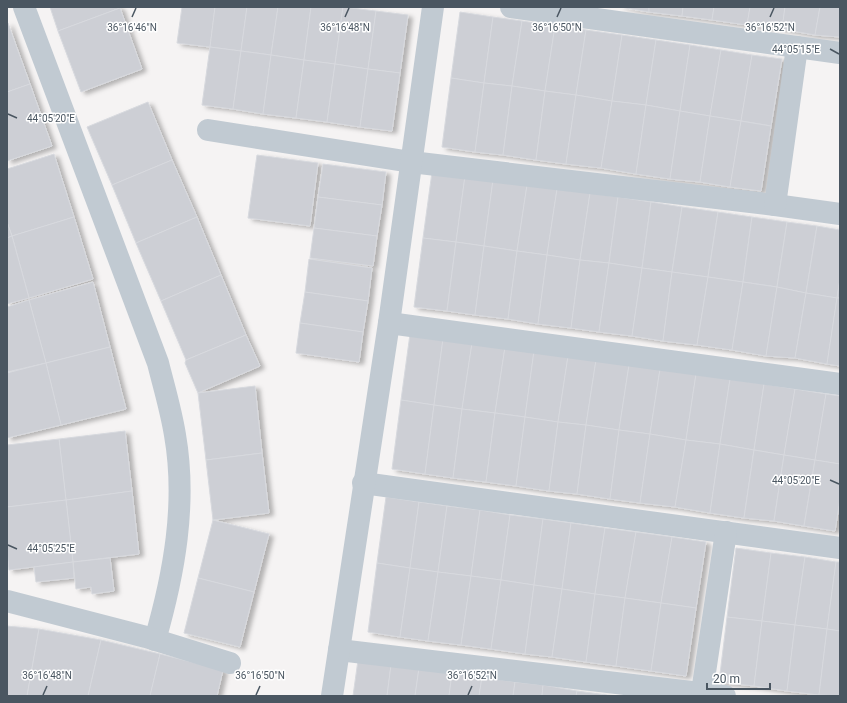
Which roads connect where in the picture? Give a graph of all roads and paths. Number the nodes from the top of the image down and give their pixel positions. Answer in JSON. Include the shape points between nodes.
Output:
{"nodes":[{"id":1,"x":24,"y":7,"type":"edge"},
{"id":2,"x":433,"y":7,"type":"edge"},
{"id":3,"x":510,"y":7,"type":"edge"},
{"id":4,"x":797,"y":47,"type":"junction"},
{"id":5,"x":840,"y":53,"type":"edge"},
{"id":6,"x":208,"y":130,"type":"dead end"},
{"id":7,"x":411,"y":162,"type":"junction"},
{"id":8,"x":775,"y":205,"type":"junction"},
{"id":9,"x":840,"y":214,"type":"edge"},
{"id":10,"x":389,"y":323,"type":"junction"},
{"id":11,"x":840,"y":384,"type":"edge"},
{"id":12,"x":363,"y":484,"type":"junction"},
{"id":13,"x":726,"y":532,"type":"junction"},
{"id":14,"x":840,"y":548,"type":"edge"},
{"id":15,"x":7,"y":601,"type":"edge"},
{"id":16,"x":155,"y":640,"type":"junction"},
{"id":17,"x":339,"y":650,"type":"junction"},
{"id":18,"x":230,"y":663,"type":"dead end"},
{"id":19,"x":702,"y":692,"type":"junction"},
{"id":20,"x":332,"y":696,"type":"edge"},
{"id":21,"x":725,"y":696,"type":"edge"}],
"edges":[{"from":1,"to":16,"type":"street","via":[[158,363],[168,401],[177,456],[179,503],[171,580]]},
{"from":2,"to":7,"type":"street"},
{"from":3,"to":4,"type":"street"},
{"from":4,"to":5,"type":"street"},
{"from":4,"to":8,"type":"street"},
{"from":6,"to":7,"type":"street"},
{"from":7,"to":8,"type":"street"},
{"from":7,"to":10,"type":"street"},
{"from":8,"to":9,"type":"street"},
{"from":10,"to":11,"type":"street"},
{"from":10,"to":12,"type":"street"},
{"from":12,"to":13,"type":"street"},
{"from":12,"to":17,"type":"street"},
{"from":13,"to":14,"type":"street"},
{"from":13,"to":19,"type":"street"},
{"from":15,"to":16,"type":"street"},
{"from":16,"to":18,"type":"street"},
{"from":17,"to":19,"type":"street"},
{"from":17,"to":20,"type":"street"},
{"from":19,"to":21,"type":"street"}]}
